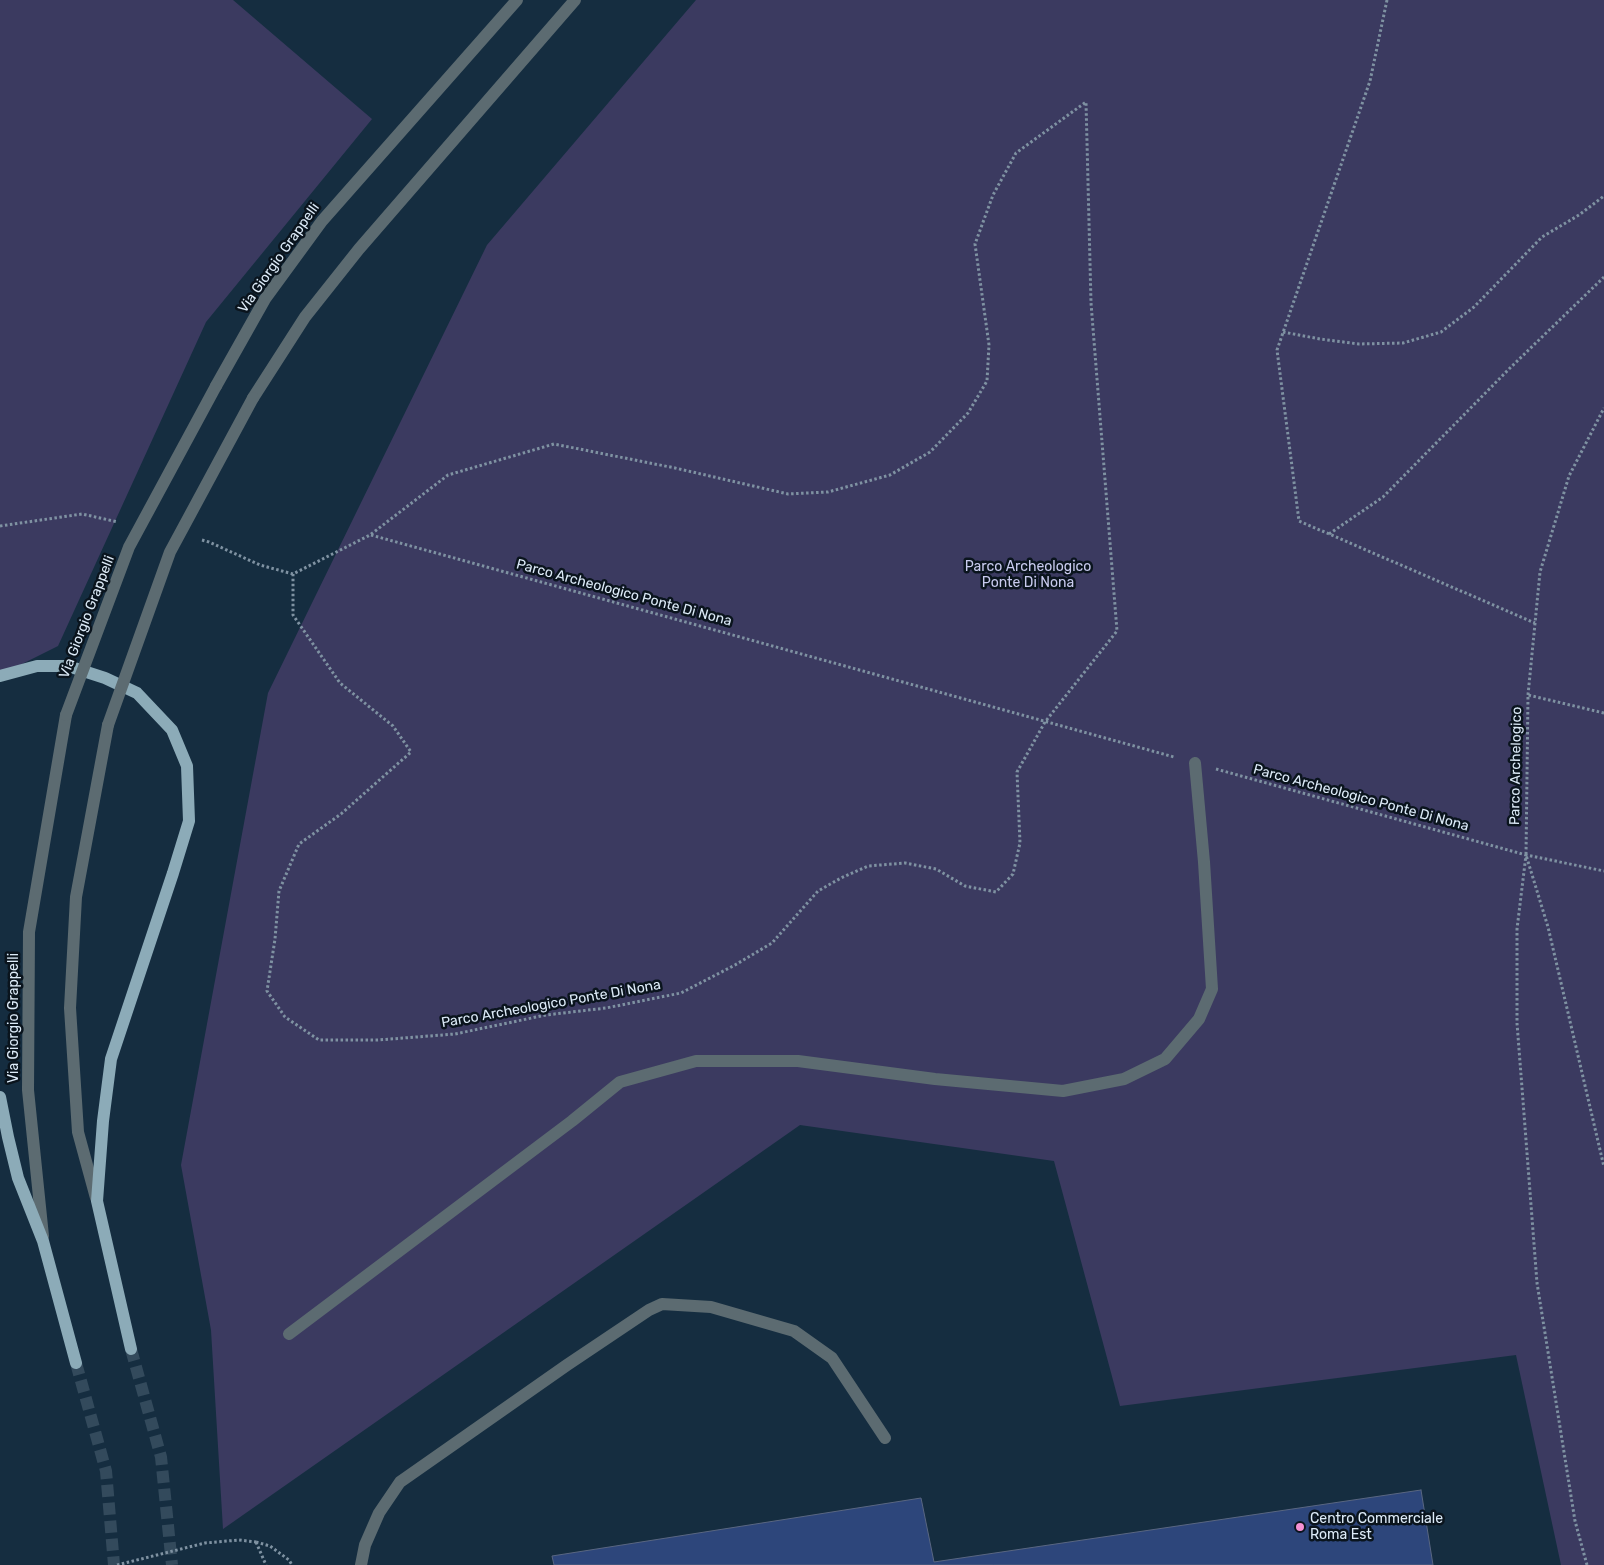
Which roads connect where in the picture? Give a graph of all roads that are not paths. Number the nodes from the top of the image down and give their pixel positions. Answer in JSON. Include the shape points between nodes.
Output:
{"nodes":[{"id":1,"x":517,"y":0,"type":"edge"},
{"id":2,"x":575,"y":0,"type":"edge"},
{"id":3,"x":0,"y":676,"type":"edge"},
{"id":4,"x":1195,"y":763,"type":"road end"},
{"id":5,"x":0,"y":1097,"type":"edge"},
{"id":6,"x":97,"y":1201,"type":"junction"},
{"id":7,"x":43,"y":1241,"type":"junction"},
{"id":8,"x":289,"y":1334,"type":"dead end"},
{"id":9,"x":131,"y":1349,"type":"tunnel mouth"},
{"id":10,"x":76,"y":1363,"type":"tunnel mouth"},
{"id":11,"x":885,"y":1438,"type":"dead end"},
{"id":12,"x":362,"y":1565,"type":"edge"}],
"edges":[{"from":1,"to":7,"type":"street","name":"Via Giorgio Grappelli","bridge":true,"via":[[322,221],[265,299],[129,547],[66,715],[29,932],[28,1090]]},
{"from":2,"to":6,"type":"street","bridge":true,"via":[[359,249],[305,317],[252,398],[170,552],[108,725],[76,897],[70,1008],[78,1132]]},
{"from":3,"to":6,"type":"main road","via":[[37,666],[68,666],[105,678],[137,694],[172,730],[187,766],[189,821],[111,1059]]},
{"from":4,"to":8,"type":"street","via":[[1212,989],[1199,1019],[1165,1059],[1124,1079],[1063,1091],[798,1061],[696,1061],[620,1082]]},
{"from":5,"to":7,"type":"main road","via":[[18,1178]]},
{"from":6,"to":9,"type":"main road"},
{"from":7,"to":10,"type":"main road","name":"Via Giorgio Grappelli"},
{"from":11,"to":12,"type":"street","via":[[832,1358],[794,1331],[711,1307],[662,1304],[567,1365],[400,1482],[379,1513],[365,1545]]}]}
